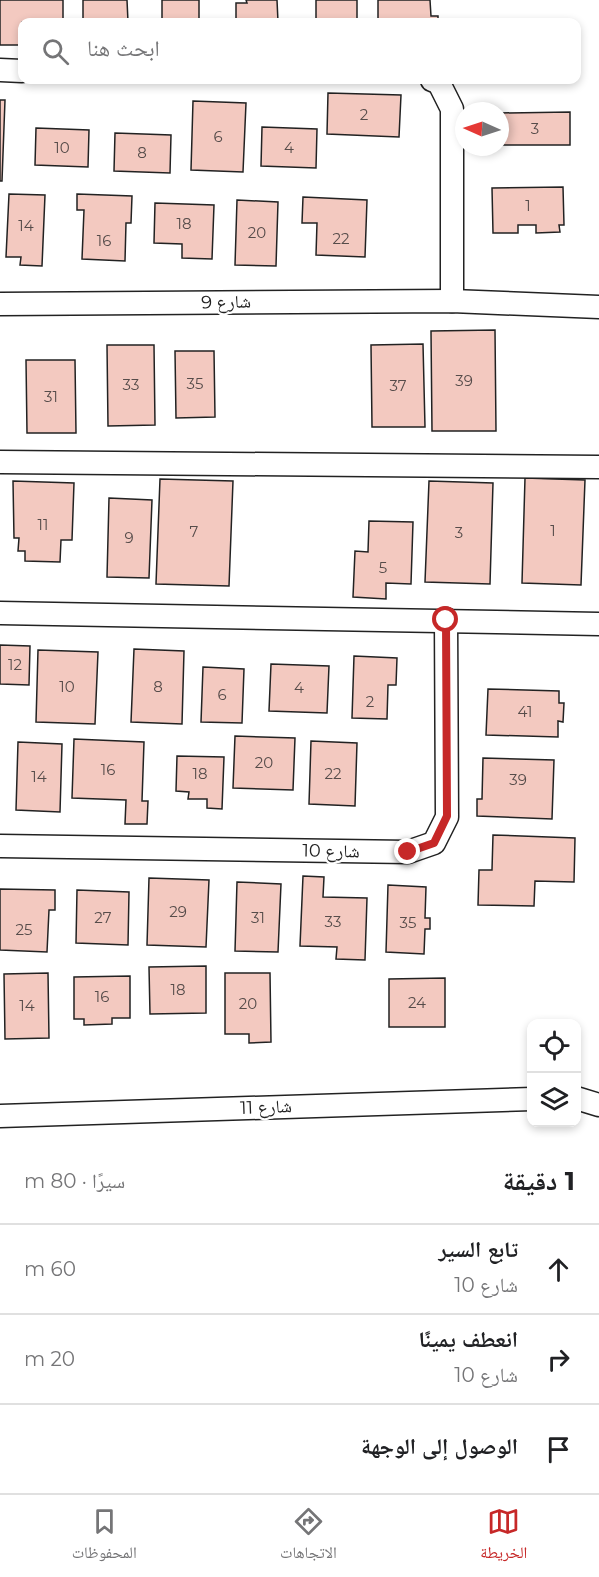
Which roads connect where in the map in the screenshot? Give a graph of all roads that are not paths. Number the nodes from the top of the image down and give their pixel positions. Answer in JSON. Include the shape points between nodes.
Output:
{"nodes":[{"id":1,"x":0,"y":70,"type":"edge"},
{"id":2,"x":18,"y":70,"type":"edge"},
{"id":3,"x":440,"y":84,"type":"edge"},
{"id":4,"x":452,"y":301,"type":"junction"},
{"id":5,"x":0,"y":304,"type":"edge"},
{"id":6,"x":599,"y":308,"type":"edge"},
{"id":7,"x":0,"y":462,"type":"edge"},
{"id":8,"x":599,"y":467,"type":"edge"},
{"id":9,"x":0,"y":613,"type":"edge"},
{"id":10,"x":446,"y":620,"type":"junction"},
{"id":11,"x":599,"y":624,"type":"edge"},
{"id":12,"x":0,"y":846,"type":"edge"},
{"id":13,"x":599,"y":1087,"type":"edge"},
{"id":14,"x":527,"y":1099,"type":"edge"},
{"id":15,"x":584,"y":1100,"type":"edge"},
{"id":16,"x":0,"y":1116,"type":"edge"}],
"edges":[{"from":1,"to":2,"type":"street"},
{"from":3,"to":4,"type":"street","via":[[452,109]]},
{"from":4,"to":5,"type":"street","name":"شارع 9"},
{"from":4,"to":6,"type":"street","name":"شارع 9"},
{"from":7,"to":8,"type":"street"},
{"from":9,"to":10,"type":"street"},
{"from":10,"to":11,"type":"street"},
{"from":10,"to":12,"type":"street","name":"شارع 10","via":[[447,816],[434,843],[408,852]]},
{"from":13,"to":15,"type":"street"},
{"from":14,"to":16,"type":"street","name":"شارع 11"}]}
